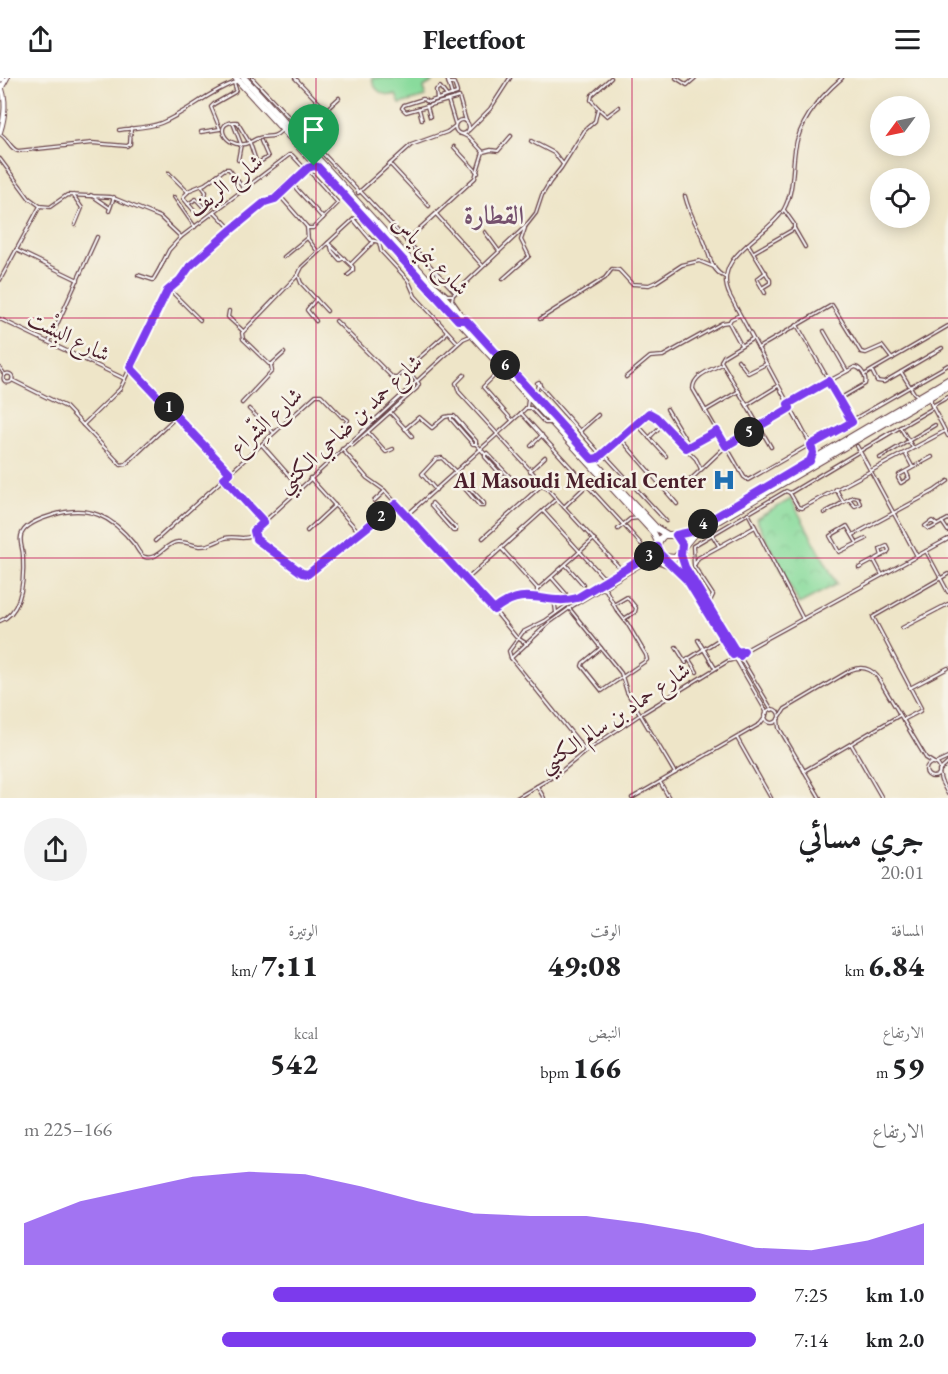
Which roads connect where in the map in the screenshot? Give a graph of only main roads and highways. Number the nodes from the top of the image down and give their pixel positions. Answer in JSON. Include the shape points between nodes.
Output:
{"nodes":[{"id":1,"x":237,"y":80,"type":"edge"},
{"id":2,"x":359,"y":207,"type":"junction"},
{"id":3,"x":458,"y":320,"type":"junction"},
{"id":4,"x":466,"y":320,"type":"junction"},
{"id":5,"x":948,"y":380,"type":"edge"},
{"id":6,"x":948,"y":386,"type":"edge"},
{"id":7,"x":527,"y":392,"type":"junction"},
{"id":8,"x":921,"y":400,"type":"junction"},
{"id":9,"x":538,"y":408,"type":"junction"},
{"id":10,"x":550,"y":413,"type":"junction"},
{"id":11,"x":666,"y":534,"type":"junction"},
{"id":12,"x":676,"y":535,"type":"junction"},
{"id":13,"x":658,"y":544,"type":"junction"},
{"id":14,"x":682,"y":549,"type":"junction"}],
"edges":[{"from":1,"to":2,"type":"main road","name":"شارع بني ياس"},
{"from":1,"to":2,"type":"main road","name":"شارع بني ياس","via":[[302,140]]},
{"from":2,"to":3,"type":"main road","name":"شارع بني ياس"},
{"from":2,"to":4,"type":"main road","name":"شارع بني ياس"},
{"from":3,"to":4,"type":"main road"},
{"from":3,"to":7,"type":"main road","name":"شارع بني ياس"},
{"from":4,"to":7,"type":"main road","name":"شارع بني ياس"},
{"from":5,"to":8,"type":"main road"},
{"from":6,"to":8,"type":"main road"},
{"from":7,"to":9,"type":"main road","name":"شارع بني ياس"},
{"from":7,"to":10,"type":"main road","name":"شارع بني ياس"},
{"from":8,"to":12,"type":"main road","via":[[690,532]]},
{"from":8,"to":14,"type":"main road","via":[[712,529],[687,539]]},
{"from":9,"to":10,"type":"main road"},
{"from":9,"to":13,"type":"main road","name":"شارع بني ياس","via":[[640,518]]},
{"from":10,"to":11,"type":"main road","name":"شارع بني ياس","via":[[656,528]]},
{"from":11,"to":12,"type":"main road"},
{"from":11,"to":13,"type":"main road"},
{"from":12,"to":14,"type":"main road"},
{"from":13,"to":14,"type":"main road","via":[[663,557],[675,558]]}]}
